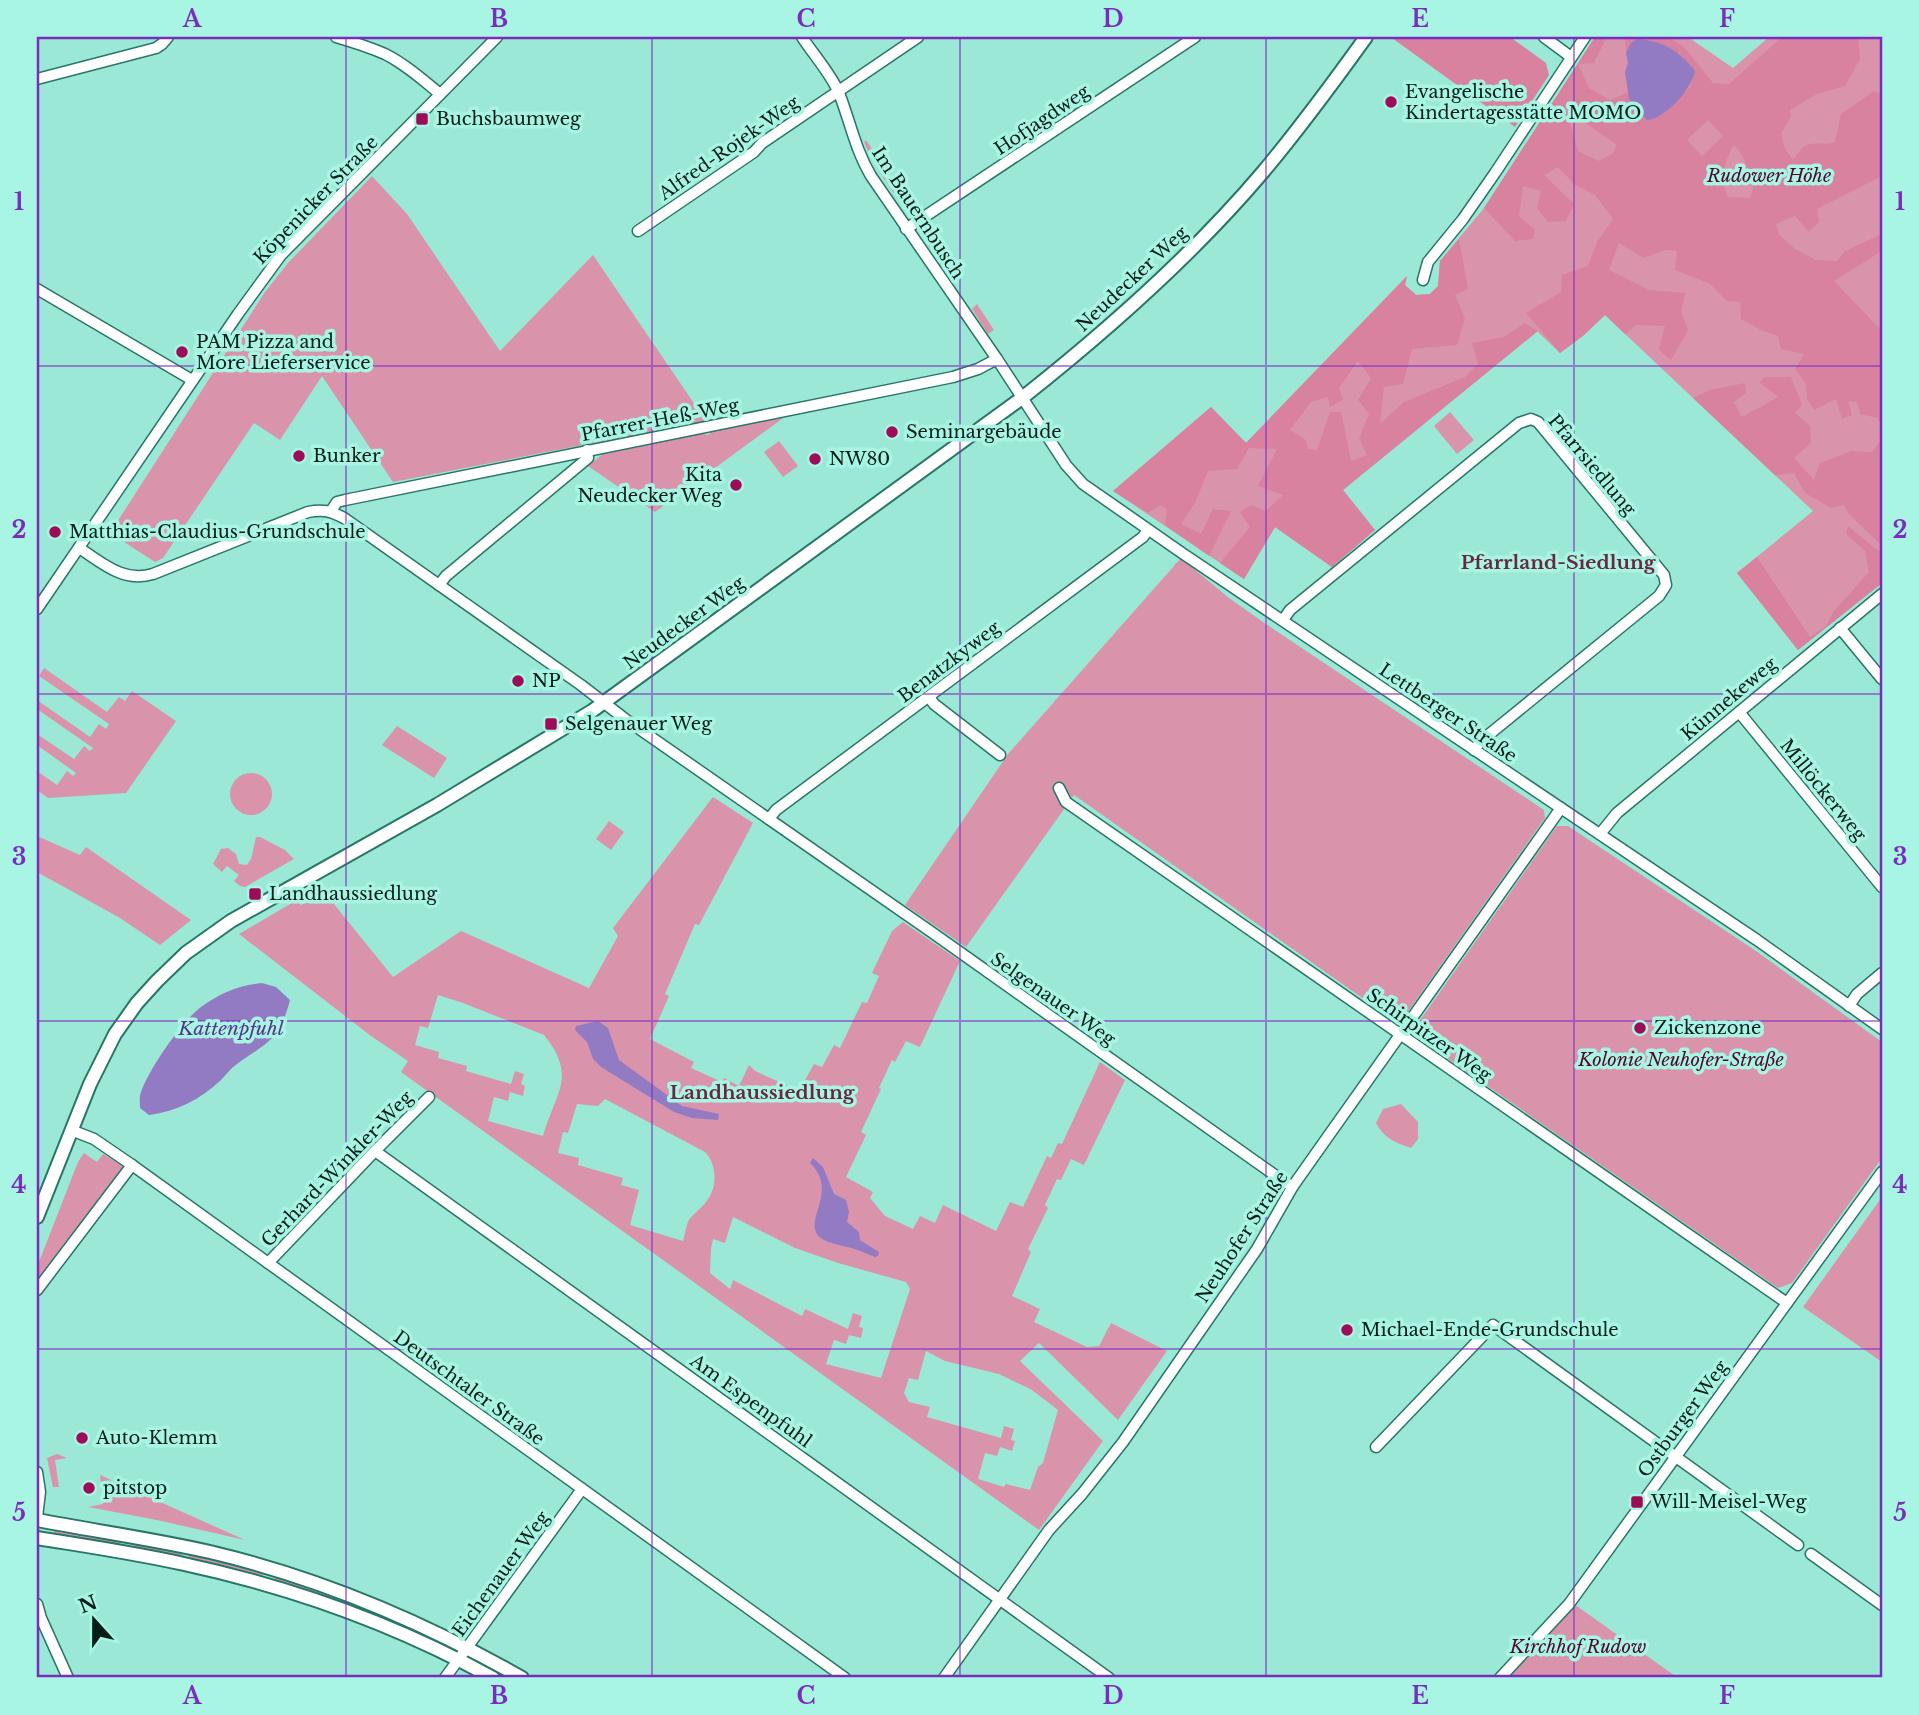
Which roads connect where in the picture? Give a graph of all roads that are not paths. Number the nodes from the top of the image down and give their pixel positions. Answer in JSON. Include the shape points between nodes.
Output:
{"nodes":[{"id":1,"x":168,"y":37,"type":"edge"},
{"id":2,"x":336,"y":37,"type":"edge"},
{"id":3,"x":497,"y":37,"type":"edge"},
{"id":4,"x":802,"y":37,"type":"edge"},
{"id":5,"x":918,"y":37,"type":"edge"},
{"id":6,"x":1195,"y":37,"type":"edge"},
{"id":7,"x":1366,"y":37,"type":"edge"},
{"id":8,"x":1544,"y":37,"type":"edge"},
{"id":9,"x":1585,"y":37,"type":"edge"},
{"id":10,"x":1571,"y":57,"type":"junction"},
{"id":11,"x":37,"y":79,"type":"edge"},
{"id":12,"x":838,"y":90,"type":"junction"},
{"id":13,"x":440,"y":94,"type":"junction"},
{"id":14,"x":906,"y":229,"type":"junction"},
{"id":15,"x":638,"y":231,"type":"dead end"},
{"id":16,"x":1423,"y":280,"type":"dead end"},
{"id":17,"x":37,"y":289,"type":"edge"},
{"id":18,"x":996,"y":359,"type":"junction"},
{"id":19,"x":192,"y":380,"type":"junction"},
{"id":20,"x":1023,"y":398,"type":"junction"},
{"id":21,"x":587,"y":450,"type":"junction"},
{"id":22,"x":331,"y":511,"type":"junction"},
{"id":23,"x":1148,"y":530,"type":"junction"},
{"id":24,"x":79,"y":548,"type":"junction"},
{"id":25,"x":439,"y":584,"type":"junction"},
{"id":26,"x":1882,"y":594,"type":"edge"},
{"id":27,"x":37,"y":609,"type":"edge"},
{"id":28,"x":1283,"y":620,"type":"junction"},
{"id":29,"x":1840,"y":628,"type":"junction"},
{"id":30,"x":1882,"y":679,"type":"edge"},
{"id":31,"x":929,"y":697,"type":"junction"},
{"id":32,"x":604,"y":704,"type":"junction"},
{"id":33,"x":1739,"y":712,"type":"junction"},
{"id":34,"x":1474,"y":750,"type":"junction"},
{"id":35,"x":1000,"y":755,"type":"dead end"},
{"id":36,"x":1059,"y":788,"type":"dead end"},
{"id":37,"x":1561,"y":808,"type":"junction"},
{"id":38,"x":769,"y":819,"type":"junction"},
{"id":39,"x":1600,"y":834,"type":"junction"},
{"id":40,"x":1882,"y":887,"type":"edge"},
{"id":41,"x":1882,"y":973,"type":"edge"},
{"id":42,"x":1849,"y":1006,"type":"junction"},
{"id":43,"x":1882,"y":1029,"type":"edge"},
{"id":44,"x":1401,"y":1034,"type":"junction"},
{"id":45,"x":429,"y":1097,"type":"dead end"},
{"id":46,"x":71,"y":1130,"type":"junction"},
{"id":47,"x":375,"y":1151,"type":"junction"},
{"id":48,"x":132,"y":1165,"type":"junction"},
{"id":49,"x":1882,"y":1172,"type":"edge"},
{"id":50,"x":1293,"y":1186,"type":"junction"},
{"id":51,"x":37,"y":1217,"type":"edge"},
{"id":52,"x":268,"y":1264,"type":"junction"},
{"id":53,"x":37,"y":1290,"type":"edge"},
{"id":54,"x":1787,"y":1303,"type":"junction"},
{"id":55,"x":1376,"y":1447,"type":"dead end"},
{"id":56,"x":1675,"y":1456,"type":"junction"},
{"id":57,"x":37,"y":1472,"type":"edge"},
{"id":58,"x":582,"y":1489,"type":"junction"},
{"id":59,"x":37,"y":1518,"type":"edge"},
{"id":60,"x":127,"y":1535,"type":"junction"},
{"id":61,"x":37,"y":1538,"type":"edge"},
{"id":62,"x":1798,"y":1545,"type":"dead end"},
{"id":63,"x":124,"y":1553,"type":"junction"},
{"id":64,"x":1811,"y":1555,"type":"dead end"},
{"id":65,"x":272,"y":1569,"type":"junction"},
{"id":66,"x":267,"y":1586,"type":"junction"},
{"id":67,"x":999,"y":1600,"type":"junction"},
{"id":68,"x":37,"y":1604,"type":"edge"},
{"id":69,"x":1882,"y":1605,"type":"edge"},
{"id":70,"x":467,"y":1648,"type":"junction"},
{"id":71,"x":459,"y":1659,"type":"junction"},
{"id":72,"x":68,"y":1678,"type":"edge"},
{"id":73,"x":445,"y":1678,"type":"edge"},
{"id":74,"x":494,"y":1678,"type":"edge"},
{"id":75,"x":522,"y":1678,"type":"edge"},
{"id":76,"x":845,"y":1678,"type":"edge"},
{"id":77,"x":944,"y":1678,"type":"edge"},
{"id":78,"x":1109,"y":1678,"type":"edge"},
{"id":79,"x":1500,"y":1678,"type":"edge"}],
"edges":[{"from":1,"to":11,"type":"street","via":[[156,48]]},
{"from":2,"to":13,"type":"street","via":[[387,55]]},
{"from":3,"to":13,"type":"street","name":"Köpenicker Straße"},
{"from":4,"to":12,"type":"street","name":"Im Bauernbusch"},
{"from":5,"to":12,"type":"street","name":"Alfred-Rojek-Weg"},
{"from":6,"to":14,"type":"street","name":"Hofjagdweg"},
{"from":7,"to":20,"type":"street","name":"Neudecker Weg","via":[[1310,114],[1203,237],[1070,361]]},
{"from":8,"to":10,"type":"street"},
{"from":9,"to":10,"type":"street"},
{"from":10,"to":16,"type":"street","via":[[1495,173],[1428,262]]},
{"from":12,"to":14,"type":"street","name":"Im Bauernbusch","via":[[862,160]]},
{"from":12,"to":15,"type":"street","name":"Alfred-Rojek-Weg"},
{"from":13,"to":19,"type":"street","name":"Köpenicker Straße","via":[[281,255]]},
{"from":14,"to":18,"type":"street","name":"Im Bauernbusch"},
{"from":17,"to":19,"type":"street"},
{"from":18,"to":20,"type":"street","name":"Im Bauernbusch"},
{"from":18,"to":21,"type":"street","name":"Pfarrer-Heß-Weg","via":[[953,377]]},
{"from":19,"to":24,"type":"street","name":"Köpenicker Straße"},
{"from":20,"to":23,"type":"street","name":"Lettberger Straße","via":[[1074,474]]},
{"from":20,"to":32,"type":"street","name":"Neudecker Weg"},
{"from":21,"to":22,"type":"street","name":"Pfarrer-Heß-Weg","via":[[345,500]]},
{"from":21,"to":25,"type":"street","via":[[588,458]]},
{"from":22,"to":24,"type":"street","via":[[308,512],[135,578]]},
{"from":22,"to":25,"type":"street","name":"Selgenauer Weg"},
{"from":23,"to":28,"type":"street","name":"Lettberger Straße"},
{"from":23,"to":31,"type":"street","name":"Benatzkyweg"},
{"from":24,"to":27,"type":"street","name":"Köpenicker Straße"},
{"from":25,"to":32,"type":"street","name":"Selgenauer Weg"},
{"from":26,"to":29,"type":"street","name":"Künnekeweg"},
{"from":28,"to":34,"type":"street","name":"Lettberger Straße"},
{"from":28,"to":34,"type":"street","name":"Pfarrsiedlung","via":[[1519,423],[1527,419],[1538,422],[1664,575],[1666,585],[1660,596]]},
{"from":29,"to":30,"type":"street"},
{"from":29,"to":33,"type":"street","name":"Künnekeweg"},
{"from":31,"to":35,"type":"street"},
{"from":31,"to":38,"type":"street","name":"Benatzkyweg"},
{"from":32,"to":38,"type":"street","name":"Selgenauer Weg"},
{"from":32,"to":46,"type":"street","name":"Neudecker Weg","via":[[231,922],[186,953],[137,1003],[115,1034]]},
{"from":33,"to":39,"type":"street","name":"Künnekeweg","via":[[1617,813]]},
{"from":33,"to":40,"type":"street","name":"Millöckerweg"},
{"from":34,"to":37,"type":"street","name":"Lettberger Straße"},
{"from":36,"to":44,"type":"street","name":"Schirpitzer Weg","via":[[1066,802]]},
{"from":37,"to":39,"type":"street","name":"Lettberger Straße"},
{"from":37,"to":44,"type":"street","name":"Neuhofer Straße"},
{"from":38,"to":50,"type":"street","name":"Selgenauer Weg"},
{"from":39,"to":42,"type":"street","name":"Lettberger Straße"},
{"from":41,"to":42,"type":"street"},
{"from":42,"to":43,"type":"street","name":"Lettberger Straße"},
{"from":44,"to":50,"type":"street","name":"Neuhofer Straße"},
{"from":44,"to":54,"type":"street","name":"Schirpitzer Weg"},
{"from":45,"to":47,"type":"street","name":"Gerhard-Winkler-Weg"},
{"from":46,"to":48,"type":"street","name":"Deutschtaler Straße","via":[[94,1139]]},
{"from":46,"to":51,"type":"street","name":"Neudecker Weg"},
{"from":47,"to":52,"type":"street","name":"Gerhard-Winkler-Weg"},
{"from":47,"to":67,"type":"street","name":"Am Espenpfuhl"},
{"from":48,"to":52,"type":"street","name":"Deutschtaler Straße"},
{"from":48,"to":53,"type":"street"},
{"from":49,"to":54,"type":"street","name":"Ostburger Weg"},
{"from":50,"to":67,"type":"street","name":"Neuhofer Straße","via":[[1257,1249],[1123,1442],[1049,1530]]},
{"from":52,"to":58,"type":"street","name":"Deutschtaler Straße"},
{"from":54,"to":56,"type":"street","name":"Ostburger Weg"},
{"from":55,"to":56,"type":"street","via":[[1493,1325]]},
{"from":56,"to":62,"type":"street"},
{"from":56,"to":79,"type":"street","name":"Ostburger Weg","via":[[1569,1604]]},
{"from":57,"to":59,"type":"street"},
{"from":58,"to":70,"type":"street","name":"Eichenauer Weg"},
{"from":58,"to":76,"type":"street","name":"Deutschtaler Straße"},
{"from":59,"to":60,"type":"street"},
{"from":60,"to":63,"type":"street"},
{"from":60,"to":65,"type":"street"},
{"from":61,"to":63,"type":"street"},
{"from":63,"to":66,"type":"street"},
{"from":64,"to":69,"type":"street"},
{"from":65,"to":66,"type":"street"},
{"from":65,"to":70,"type":"street","via":[[369,1603]]},
{"from":66,"to":71,"type":"street","via":[[395,1630]]},
{"from":67,"to":77,"type":"street","name":"Neuhofer Straße"},
{"from":67,"to":78,"type":"street","name":"Am Espenpfuhl"},
{"from":68,"to":72,"type":"street"},
{"from":70,"to":71,"type":"street","name":"Eichenauer Weg"},
{"from":70,"to":75,"type":"street"},
{"from":71,"to":73,"type":"street","name":"Eichenauer Weg"},
{"from":71,"to":74,"type":"street"}]}
